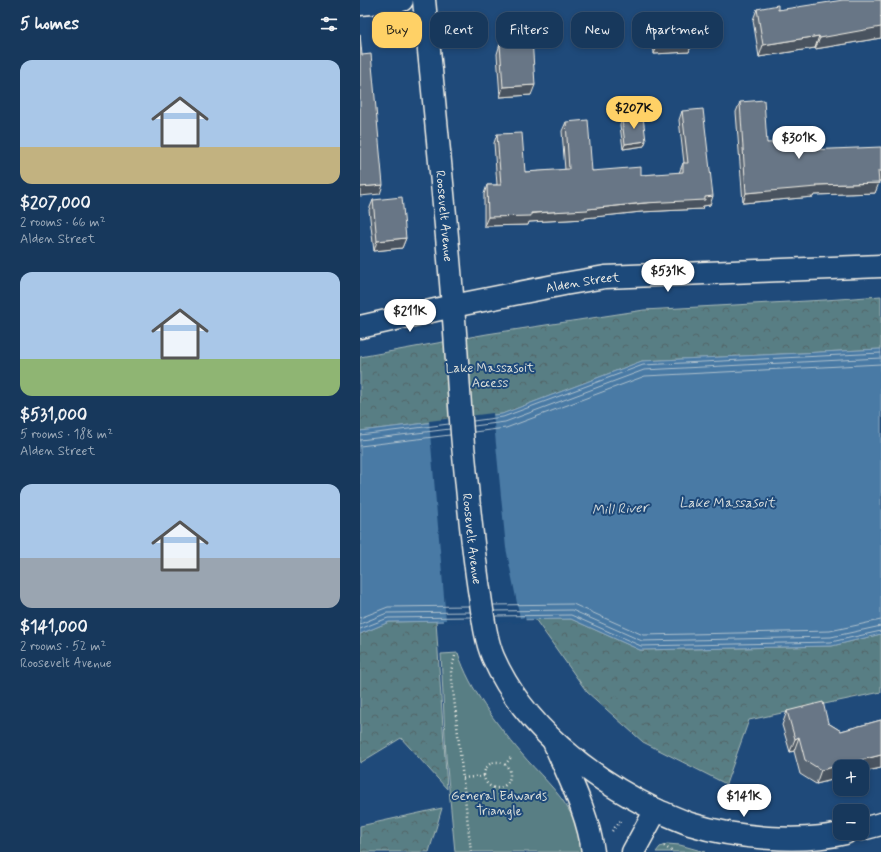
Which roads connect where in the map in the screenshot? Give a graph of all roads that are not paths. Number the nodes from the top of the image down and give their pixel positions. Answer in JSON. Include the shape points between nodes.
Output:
{"nodes":[{"id":1,"x":402,"y":0,"type":"edge"},
{"id":2,"x":424,"y":0,"type":"edge"},
{"id":3,"x":360,"y":4,"type":"edge"},
{"id":4,"x":881,"y":266,"type":"edge"},
{"id":5,"x":453,"y":306,"type":"junction"},
{"id":6,"x":360,"y":327,"type":"edge"},
{"id":7,"x":552,"y":740,"type":"junction"},
{"id":8,"x":656,"y":810,"type":"junction"},
{"id":9,"x":881,"y":824,"type":"edge"},
{"id":10,"x":869,"y":827,"type":"edge"},
{"id":11,"x":833,"y":835,"type":"edge"},
{"id":12,"x":833,"y":837,"type":"edge"},
{"id":13,"x":593,"y":852,"type":"edge"},
{"id":14,"x":633,"y":852,"type":"edge"},
{"id":15,"x":786,"y":852,"type":"edge"}],
"edges":[{"from":1,"to":3,"type":"main road"},
{"from":2,"to":5,"type":"main road","name":"Roosevelt Avenue"},
{"from":4,"to":5,"type":"main road","name":"Alden Street","via":[[605,278]]},
{"from":5,"to":6,"type":"main road","name":"Alden Street"},
{"from":5,"to":7,"type":"main road","name":"Roosevelt Avenue","via":[[473,552],[484,624],[490,648],[507,683]]},
{"from":7,"to":8,"type":"main road","name":"Roosevelt Avenue","via":[[601,779]]},
{"from":7,"to":13,"type":"main road","via":[[583,811]]},
{"from":8,"to":11,"type":"main road","name":"Roosevelt Avenue","via":[[691,824],[723,832],[777,838]]},
{"from":8,"to":14,"type":"main road"},
{"from":9,"to":10,"type":"main road"},
{"from":12,"to":15,"type":"main road"}]}
